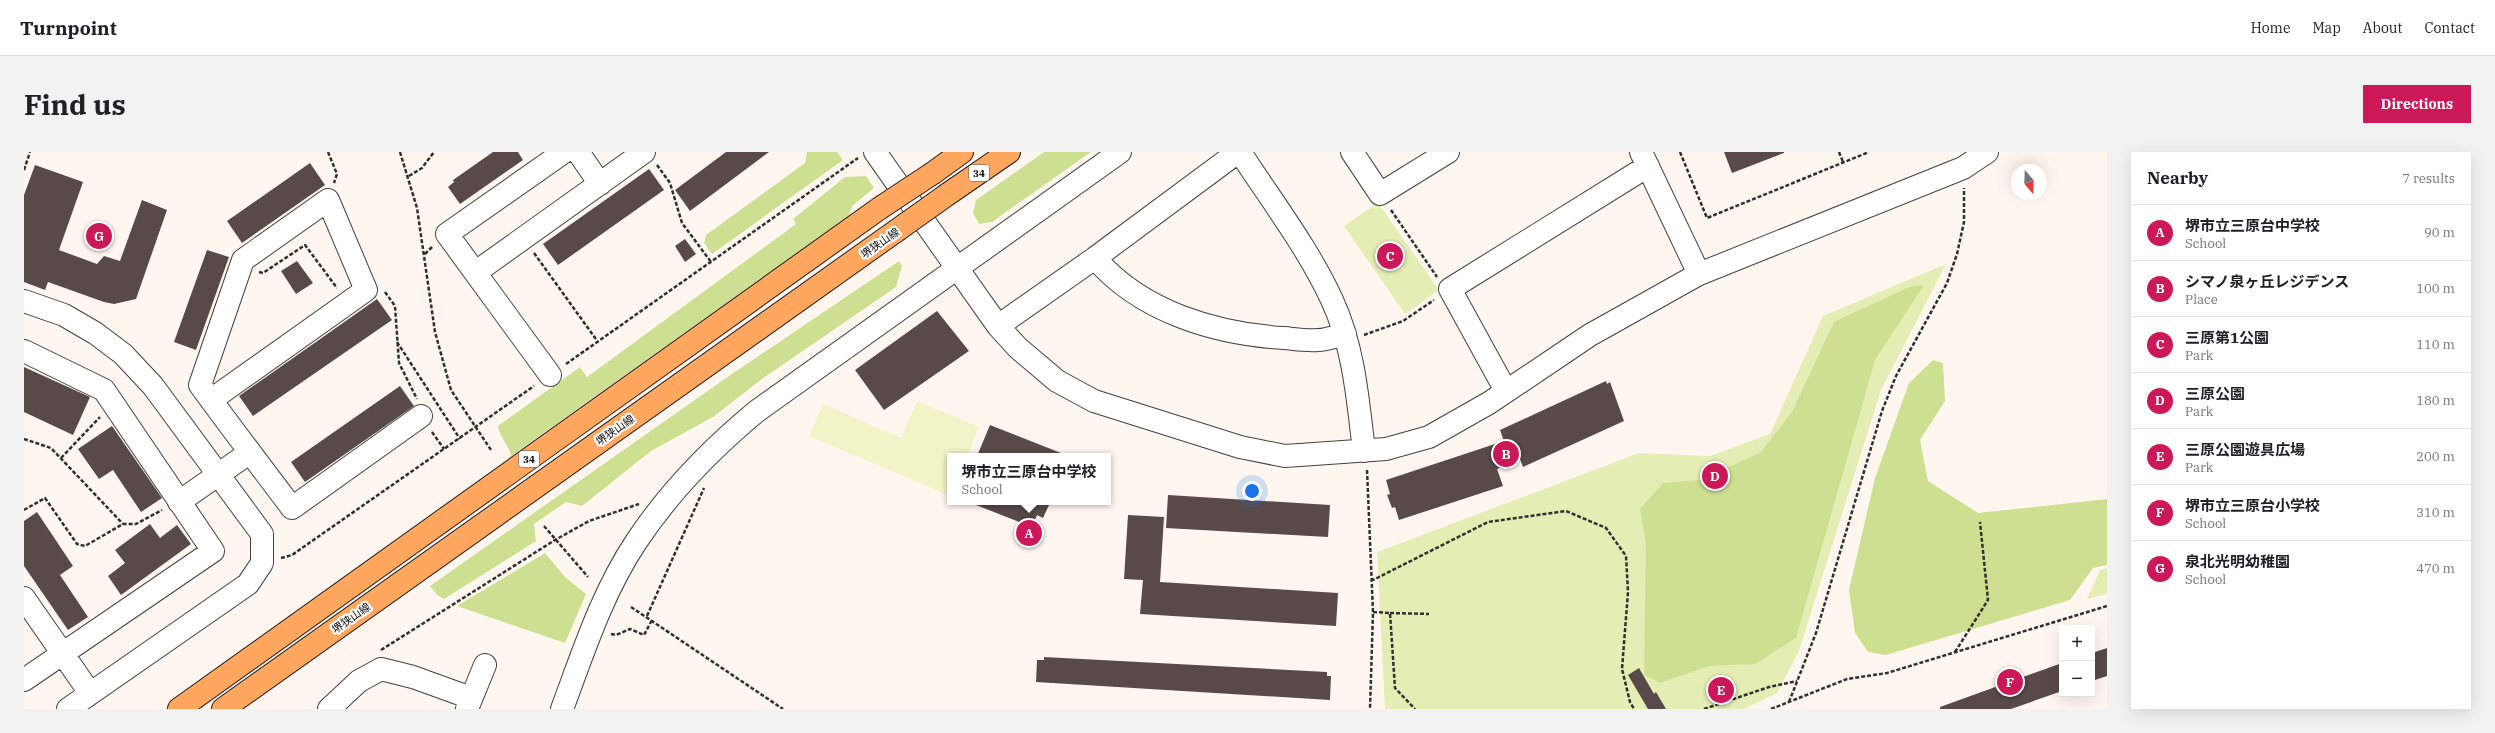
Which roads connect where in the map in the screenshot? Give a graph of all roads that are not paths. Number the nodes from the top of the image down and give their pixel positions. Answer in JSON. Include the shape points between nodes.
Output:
{"nodes":[{"id":1,"x":564,"y":152,"type":"edge"},
{"id":2,"x":578,"y":152,"type":"edge"},
{"id":3,"x":962,"y":152,"type":"edge"},
{"id":4,"x":1009,"y":152,"type":"edge"},
{"id":5,"x":1120,"y":152,"type":"edge"},
{"id":6,"x":1239,"y":152,"type":"edge"},
{"id":7,"x":1352,"y":152,"type":"edge"},
{"id":8,"x":1448,"y":152,"type":"edge"},
{"id":9,"x":1987,"y":152,"type":"edge"},
{"id":10,"x":868,"y":154,"type":"edge"},
{"id":11,"x":650,"y":158,"type":"edge"},
{"id":12,"x":1644,"y":159,"type":"edge"},
{"id":13,"x":600,"y":184,"type":"junction"},
{"id":14,"x":1095,"y":258,"type":"junction"},
{"id":15,"x":956,"y":268,"type":"junction"},
{"id":16,"x":476,"y":272,"type":"junction"},
{"id":17,"x":1699,"y":274,"type":"junction"},
{"id":18,"x":24,"y":301,"type":"edge"},
{"id":19,"x":998,"y":326,"type":"junction"},
{"id":20,"x":1346,"y":338,"type":"junction"},
{"id":21,"x":24,"y":351,"type":"edge"},
{"id":22,"x":550,"y":376,"type":"road end"},
{"id":23,"x":1506,"y":391,"type":"junction"},
{"id":24,"x":211,"y":400,"type":"junction"},
{"id":25,"x":421,"y":416,"type":"road end"},
{"id":26,"x":1364,"y":451,"type":"junction"},
{"id":27,"x":250,"y":453,"type":"junction"},
{"id":28,"x":218,"y":475,"type":"junction"},
{"id":29,"x":179,"y":502,"type":"junction"},
{"id":30,"x":24,"y":599,"type":"edge"},
{"id":31,"x":63,"y":653,"type":"junction"},
{"id":32,"x":485,"y":666,"type":"dead end"},
{"id":33,"x":24,"y":680,"type":"edge"},
{"id":34,"x":90,"y":693,"type":"junction"},
{"id":35,"x":469,"y":703,"type":"edge"},
{"id":36,"x":68,"y":709,"type":"edge"},
{"id":37,"x":179,"y":709,"type":"edge"},
{"id":38,"x":223,"y":709,"type":"edge"},
{"id":39,"x":329,"y":709,"type":"edge"},
{"id":40,"x":562,"y":709,"type":"edge"}],
"edges":[{"from":1,"to":16,"type":"street","via":[[447,234]]},
{"from":2,"to":13,"type":"street"},
{"from":3,"to":37,"type":"main road","number":"34","bridge":true},
{"from":4,"to":38,"type":"main road","name":"堺狭山線","number":"34","bridge":true},
{"from":5,"to":15,"type":"street"},
{"from":6,"to":14,"type":"street"},
{"from":6,"to":20,"type":"street","via":[[1310,260],[1332,300]]},
{"from":7,"to":8,"type":"street","via":[[1380,194]]},
{"from":9,"to":17,"type":"street","via":[[1962,168]]},
{"from":10,"to":15,"type":"street"},
{"from":11,"to":13,"type":"street"},
{"from":12,"to":17,"type":"street"},
{"from":12,"to":23,"type":"street","via":[[1450,289]]},
{"from":13,"to":16,"type":"street"},
{"from":14,"to":19,"type":"street"},
{"from":14,"to":20,"type":"street","via":[[1111,276],[1146,299],[1196,323],[1250,336],[1318,340]]},
{"from":15,"to":19,"type":"street"},
{"from":15,"to":40,"type":"street","via":[[757,411],[684,478],[635,543],[588,639]]},
{"from":16,"to":22,"type":"street"},
{"from":17,"to":23,"type":"street","via":[[1590,335]]},
{"from":18,"to":28,"type":"street","via":[[64,315],[95,333],[123,354],[153,386]]},
{"from":19,"to":26,"type":"street","via":[[1018,348],[1056,381],[1094,401],[1240,447],[1285,456]]},
{"from":20,"to":26,"type":"street","via":[[1356,382]]},
{"from":21,"to":29,"type":"street","via":[[104,390]]},
{"from":23,"to":26,"type":"street","via":[[1429,437],[1386,449]]},
{"from":24,"to":24,"type":"street","via":[[200,385],[243,260],[328,200],[366,290]]},
{"from":24,"to":27,"type":"street"},
{"from":25,"to":27,"type":"street","via":[[292,508]]},
{"from":27,"to":28,"type":"street"},
{"from":28,"to":29,"type":"street"},
{"from":28,"to":34,"type":"street","via":[[262,534],[262,563],[248,584]]},
{"from":29,"to":31,"type":"street","via":[[213,551]]},
{"from":30,"to":31,"type":"street"},
{"from":31,"to":33,"type":"street"},
{"from":31,"to":34,"type":"street"},
{"from":32,"to":35,"type":"street"},
{"from":34,"to":36,"type":"street"},
{"from":35,"to":39,"type":"street","via":[[413,677],[381,669],[360,681]]}]}
